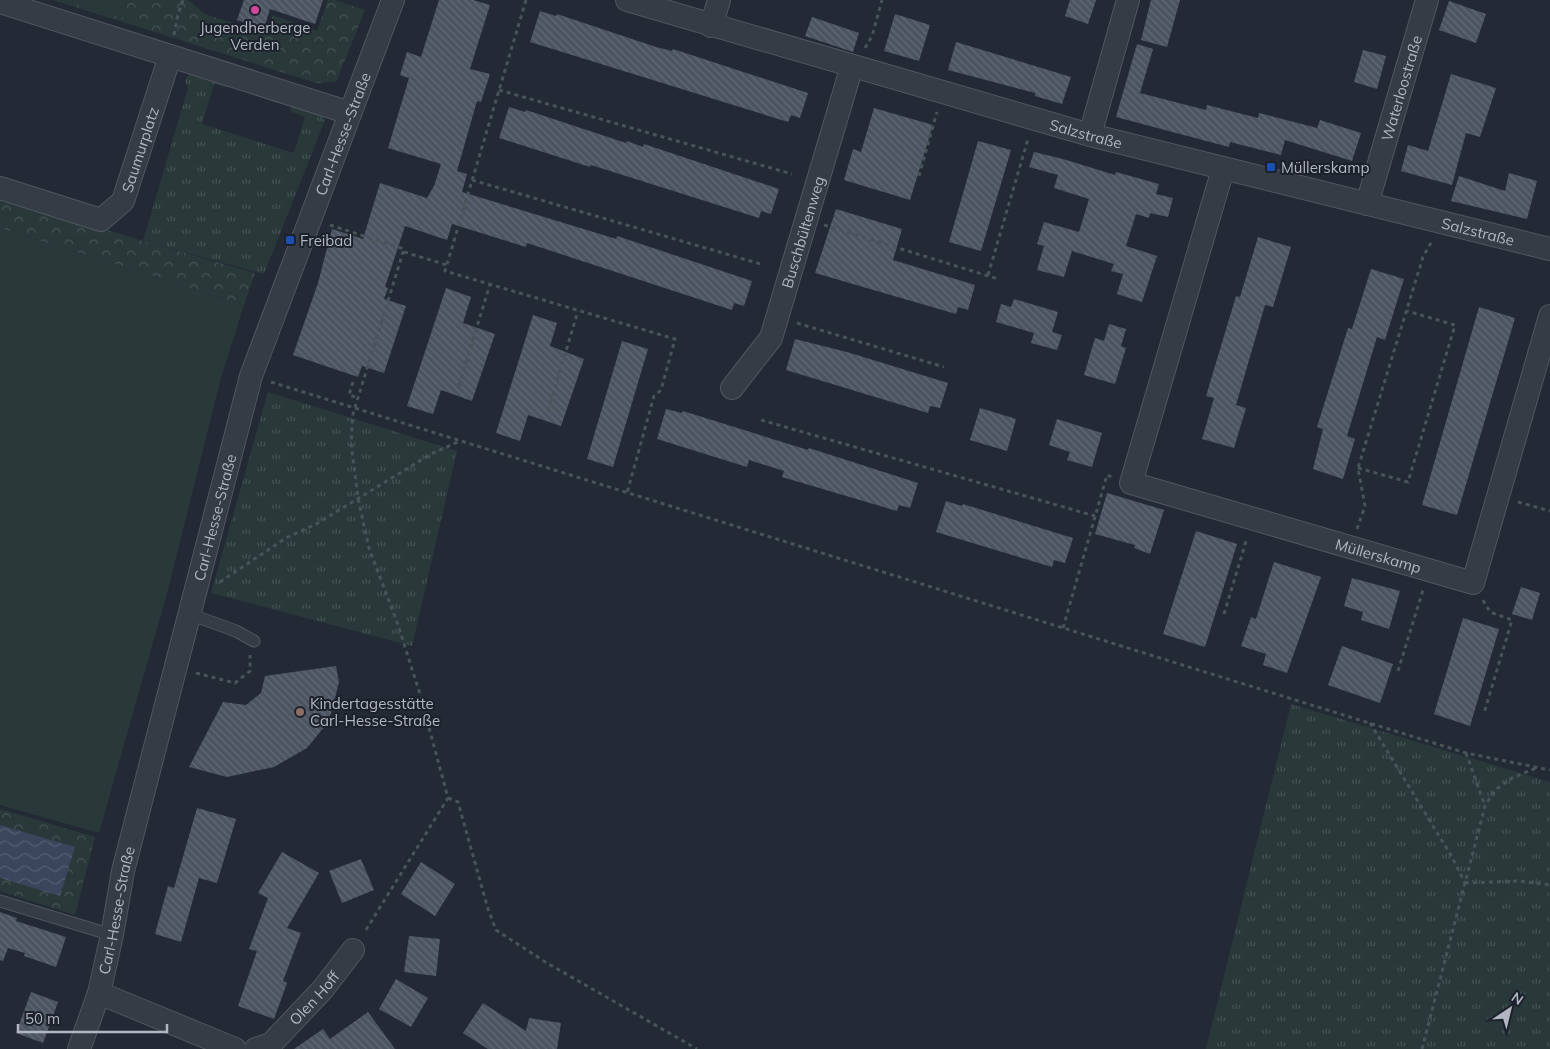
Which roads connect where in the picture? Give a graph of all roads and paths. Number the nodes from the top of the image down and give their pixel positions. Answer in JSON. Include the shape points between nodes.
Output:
{"nodes":[{"id":1,"x":183,"y":0,"type":"edge"},
{"id":2,"x":393,"y":0,"type":"edge"},
{"id":3,"x":526,"y":0,"type":"edge"},
{"id":4,"x":627,"y":0,"type":"edge"},
{"id":5,"x":719,"y":0,"type":"edge"},
{"id":6,"x":882,"y":0,"type":"edge"},
{"id":7,"x":1128,"y":0,"type":"edge"},
{"id":8,"x":1427,"y":0,"type":"edge"},
{"id":9,"x":0,"y":2,"type":"edge"},
{"id":10,"x":711,"y":26,"type":"junction"},
{"id":11,"x":170,"y":56,"type":"junction"},
{"id":12,"x":852,"y":66,"type":"junction"},
{"id":13,"x":499,"y":90,"type":"junction"},
{"id":14,"x":940,"y":104,"type":"dead end"},
{"id":15,"x":350,"y":113,"type":"junction"},
{"id":16,"x":1030,"y":131,"type":"dead end"},
{"id":17,"x":1090,"y":134,"type":"junction"},
{"id":18,"x":1223,"y":169,"type":"junction"},
{"id":19,"x":792,"y":174,"type":"dead end"},
{"id":20,"x":919,"y":176,"type":"dead end"},
{"id":21,"x":472,"y":180,"type":"junction"},
{"id":22,"x":0,"y":188,"type":"edge"},
{"id":23,"x":1367,"y":204,"type":"junction"},
{"id":24,"x":310,"y":219,"type":"junction"},
{"id":25,"x":1442,"y":222,"type":"junction"},
{"id":26,"x":817,"y":223,"type":"dead end"},
{"id":27,"x":1550,"y":249,"type":"edge"},
{"id":28,"x":404,"y":252,"type":"junction"},
{"id":29,"x":447,"y":265,"type":"junction"},
{"id":30,"x":764,"y":265,"type":"dead end"},
{"id":31,"x":988,"y":275,"type":"junction"},
{"id":32,"x":998,"y":279,"type":"dead end"},
{"id":33,"x":490,"y":284,"type":"junction"},
{"id":34,"x":578,"y":311,"type":"junction"},
{"id":35,"x":1406,"y":311,"type":"junction"},
{"id":36,"x":1550,"y":316,"type":"edge"},
{"id":37,"x":789,"y":320,"type":"dead end"},
{"id":38,"x":944,"y":367,"type":"dead end"},
{"id":39,"x":268,"y":382,"type":"dead end"},
{"id":40,"x":353,"y":382,"type":"dead end"},
{"id":41,"x":459,"y":386,"type":"dead end"},
{"id":42,"x":732,"y":388,"type":"dead end"},
{"id":43,"x":358,"y":398,"type":"junction"},
{"id":44,"x":355,"y":408,"type":"junction"},
{"id":45,"x":548,"y":411,"type":"dead end"},
{"id":46,"x":761,"y":420,"type":"dead end"},
{"id":47,"x":460,"y":441,"type":"junction"},
{"id":48,"x":1358,"y":468,"type":"junction"},
{"id":49,"x":1107,"y":475,"type":"dead end"},
{"id":50,"x":627,"y":493,"type":"junction"},
{"id":51,"x":1498,"y":496,"type":"junction"},
{"id":52,"x":358,"y":498,"type":"junction"},
{"id":53,"x":1550,"y":511,"type":"edge"},
{"id":54,"x":1095,"y":516,"type":"junction"},
{"id":55,"x":1253,"y":518,"type":"junction"},
{"id":56,"x":1355,"y":534,"type":"dead end"},
{"id":57,"x":1429,"y":570,"type":"junction"},
{"id":58,"x":1473,"y":582,"type":"junction"},
{"id":59,"x":215,"y":585,"type":"dead end"},
{"id":60,"x":189,"y":614,"type":"junction"},
{"id":61,"x":1224,"y":614,"type":"dead end"},
{"id":62,"x":1063,"y":628,"type":"junction"},
{"id":63,"x":254,"y":641,"type":"joint"},
{"id":64,"x":1398,"y":670,"type":"dead end"},
{"id":65,"x":193,"y":672,"type":"dead end"},
{"id":66,"x":1484,"y":713,"type":"dead end"},
{"id":67,"x":1369,"y":722,"type":"junction"},
{"id":68,"x":1466,"y":753,"type":"junction"},
{"id":69,"x":1536,"y":768,"type":"junction"},
{"id":70,"x":1550,"y":770,"type":"edge"},
{"id":71,"x":448,"y":798,"type":"junction"},
{"id":72,"x":1485,"y":806,"type":"junction"},
{"id":73,"x":1465,"y":883,"type":"junction"},
{"id":74,"x":1550,"y":885,"type":"edge"},
{"id":75,"x":0,"y":901,"type":"edge"},
{"id":76,"x":112,"y":935,"type":"junction"},
{"id":77,"x":353,"y":950,"type":"joint"},
{"id":78,"x":99,"y":993,"type":"junction"},
{"id":79,"x":267,"y":1047,"type":"edge"},
{"id":80,"x":79,"y":1049,"type":"edge"},
{"id":81,"x":235,"y":1049,"type":"edge"},
{"id":82,"x":697,"y":1049,"type":"edge"},
{"id":83,"x":1422,"y":1049,"type":"edge"}],
"edges":[{"from":1,"to":11,"type":"path"},
{"from":2,"to":15,"type":"street","name":"Carl-Hesse-Straße"},
{"from":3,"to":13,"type":"path"},
{"from":4,"to":10,"type":"street","name":"Salzstraße"},
{"from":5,"to":10,"type":"street"},
{"from":6,"to":12,"type":"path","via":[[872,36],[866,48],[855,55]]},
{"from":7,"to":17,"type":"street"},
{"from":8,"to":23,"type":"street","name":"Waterloostraße"},
{"from":9,"to":11,"type":"street"},
{"from":10,"to":12,"type":"street","name":"Salzstraße"},
{"from":11,"to":15,"type":"street"},
{"from":11,"to":22,"type":"street","name":"Saumurplatz","via":[[123,201],[101,220]]},
{"from":12,"to":17,"type":"street","name":"Salzstraße"},
{"from":12,"to":42,"type":"street","name":"Buschbültenweg","via":[[771,338]]},
{"from":13,"to":19,"type":"path"},
{"from":13,"to":21,"type":"path"},
{"from":14,"to":20,"type":"path"},
{"from":15,"to":24,"type":"street","name":"Carl-Hesse-Straße"},
{"from":16,"to":31,"type":"path"},
{"from":17,"to":18,"type":"street","name":"Salzstraße"},
{"from":18,"to":23,"type":"street","name":"Salzstraße"},
{"from":18,"to":55,"type":"street","name":"Müllerskamp","via":[[1132,483]]},
{"from":21,"to":29,"type":"path"},
{"from":21,"to":30,"type":"path"},
{"from":23,"to":25,"type":"street","name":"Salzstraße"},
{"from":24,"to":28,"type":"path","via":[[404,249]]},
{"from":24,"to":60,"type":"street","name":"Carl-Hesse-Straße","via":[[251,376]]},
{"from":25,"to":27,"type":"street","name":"Salzstraße"},
{"from":25,"to":35,"type":"path","via":[[1423,257]]},
{"from":26,"to":31,"type":"path"},
{"from":28,"to":29,"type":"path"},
{"from":28,"to":43,"type":"path"},
{"from":29,"to":33,"type":"path","via":[[445,271]]},
{"from":31,"to":32,"type":"path"},
{"from":33,"to":34,"type":"path"},
{"from":33,"to":41,"type":"path"},
{"from":34,"to":45,"type":"path"},
{"from":34,"to":50,"type":"path","via":[[675,339],[661,390],[654,396]]},
{"from":35,"to":48,"type":"path"},
{"from":35,"to":48,"type":"path","via":[[1455,325],[1408,482]]},
{"from":36,"to":51,"type":"street"},
{"from":37,"to":38,"type":"path"},
{"from":39,"to":44,"type":"path"},
{"from":40,"to":43,"type":"path","via":[[349,395]]},
{"from":43,"to":44,"type":"path"},
{"from":44,"to":47,"type":"path"},
{"from":44,"to":52,"type":"path","via":[[351,443]]},
{"from":46,"to":54,"type":"path"},
{"from":47,"to":50,"type":"path"},
{"from":47,"to":52,"type":"path","via":[[431,454]]},
{"from":48,"to":56,"type":"path","via":[[1366,506]]},
{"from":49,"to":54,"type":"path"},
{"from":50,"to":62,"type":"path"},
{"from":51,"to":53,"type":"path"},
{"from":51,"to":58,"type":"street"},
{"from":52,"to":59,"type":"path","via":[[279,542]]},
{"from":52,"to":71,"type":"path","via":[[369,548],[420,694]]},
{"from":54,"to":62,"type":"path"},
{"from":55,"to":57,"type":"street","name":"Müllerskamp"},
{"from":55,"to":61,"type":"path"},
{"from":57,"to":58,"type":"street","name":"Müllerskamp"},
{"from":57,"to":64,"type":"path"},
{"from":58,"to":66,"type":"path","via":[[1490,612],[1512,620]]},
{"from":60,"to":63,"type":"lane"},
{"from":60,"to":76,"type":"street","name":"Carl-Hesse-Straße","via":[[122,871]]},
{"from":62,"to":67,"type":"path"},
{"from":63,"to":65,"type":"path","via":[[249,656],[250,671],[235,683]]},
{"from":67,"to":68,"type":"path"},
{"from":67,"to":73,"type":"path"},
{"from":68,"to":69,"type":"path"},
{"from":68,"to":72,"type":"path"},
{"from":69,"to":70,"type":"path"},
{"from":69,"to":72,"type":"path","via":[[1510,779],[1494,791]]},
{"from":71,"to":77,"type":"path"},
{"from":71,"to":82,"type":"path","via":[[458,802],[496,930]]},
{"from":72,"to":73,"type":"path"},
{"from":73,"to":74,"type":"path"},
{"from":73,"to":83,"type":"path"},
{"from":75,"to":76,"type":"lane"},
{"from":76,"to":78,"type":"street","name":"Carl-Hesse-Straße"},
{"from":77,"to":79,"type":"street","name":"Olen Hoff","via":[[323,989]]},
{"from":78,"to":80,"type":"street","name":"Carl-Hesse-Straße"},
{"from":78,"to":81,"type":"street"}]}
